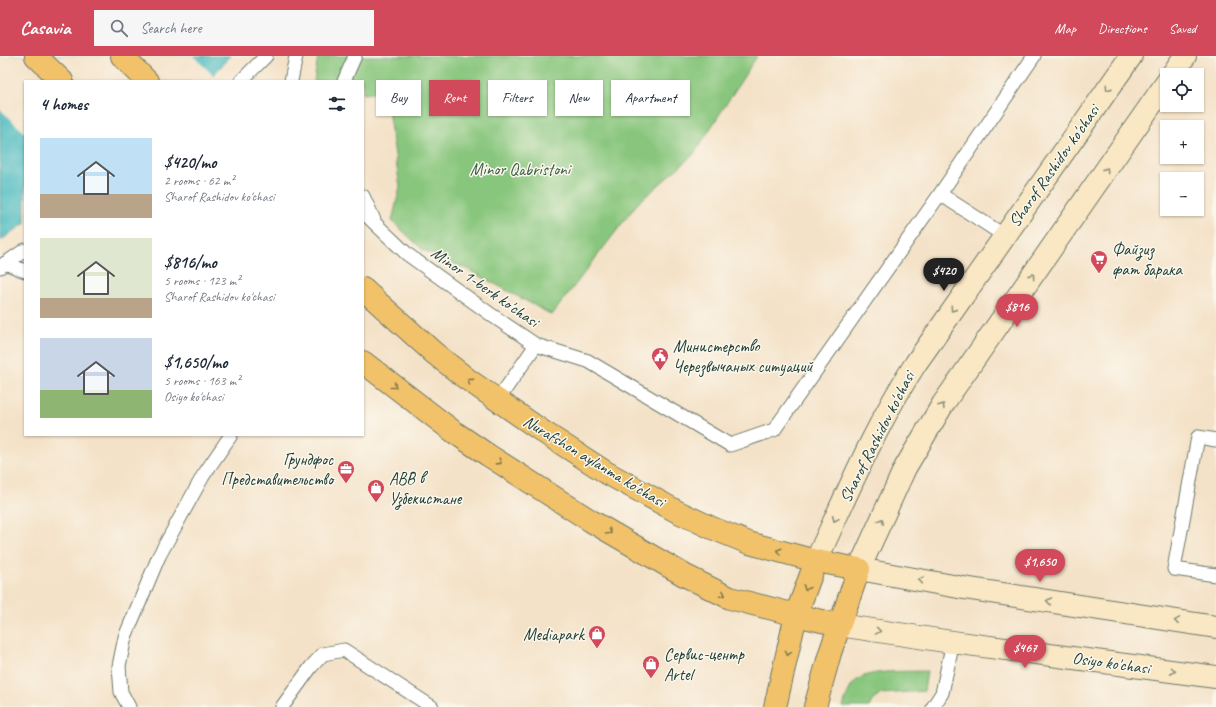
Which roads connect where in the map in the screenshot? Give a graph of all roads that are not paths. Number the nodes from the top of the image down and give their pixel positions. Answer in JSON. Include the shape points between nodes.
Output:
{"nodes":[{"id":1,"x":36,"y":56,"type":"edge"},
{"id":2,"x":122,"y":56,"type":"edge"},
{"id":3,"x":266,"y":56,"type":"edge"},
{"id":4,"x":296,"y":56,"type":"edge"},
{"id":5,"x":355,"y":56,"type":"edge"},
{"id":6,"x":1034,"y":56,"type":"edge"},
{"id":7,"x":1131,"y":56,"type":"edge"},
{"id":8,"x":1185,"y":56,"type":"edge"},
{"id":9,"x":1177,"y":68,"type":"edge"},
{"id":10,"x":61,"y":80,"type":"edge"},
{"id":11,"x":146,"y":80,"type":"edge"},
{"id":12,"x":242,"y":80,"type":"edge"},
{"id":13,"x":291,"y":80,"type":"edge"},
{"id":14,"x":344,"y":80,"type":"edge"},
{"id":15,"x":1160,"y":92,"type":"edge"},
{"id":16,"x":940,"y":194,"type":"junction"},
{"id":17,"x":364,"y":198,"type":"edge"},
{"id":18,"x":364,"y":213,"type":"edge"},
{"id":19,"x":376,"y":225,"type":"junction"},
{"id":20,"x":1005,"y":236,"type":"junction"},
{"id":21,"x":24,"y":251,"type":"edge"},
{"id":22,"x":2,"y":265,"type":"edge"},
{"id":23,"x":24,"y":270,"type":"edge"},
{"id":24,"x":364,"y":290,"type":"edge"},
{"id":25,"x":536,"y":345,"type":"junction"},
{"id":26,"x":364,"y":363,"type":"edge"},
{"id":27,"x":497,"y":401,"type":"junction"},
{"id":28,"x":230,"y":436,"type":"edge"},
{"id":29,"x":1216,"y":440,"type":"edge"},
{"id":30,"x":816,"y":562,"type":"junction"},
{"id":31,"x":859,"y":569,"type":"junction"},
{"id":32,"x":1216,"y":575,"type":"edge"},
{"id":33,"x":796,"y":615,"type":"junction"},
{"id":34,"x":839,"y":625,"type":"junction"},
{"id":35,"x":1216,"y":626,"type":"edge"},
{"id":36,"x":953,"y":642,"type":"junction"},
{"id":37,"x":1216,"y":677,"type":"edge"},
{"id":38,"x":129,"y":707,"type":"edge"},
{"id":39,"x":282,"y":707,"type":"edge"},
{"id":40,"x":432,"y":707,"type":"edge"},
{"id":41,"x":775,"y":707,"type":"edge"},
{"id":42,"x":815,"y":707,"type":"edge"},
{"id":43,"x":933,"y":707,"type":"edge"}],
"edges":[{"from":1,"to":10,"type":"main road"},
{"from":2,"to":11,"type":"main road"},
{"from":3,"to":12,"type":"lane"},
{"from":4,"to":13,"type":"lane"},
{"from":5,"to":14,"type":"lane"},
{"from":6,"to":16,"type":"lane"},
{"from":7,"to":20,"type":"main road","name":"Sharof Rashidov ko'chasi","one_way":true},
{"from":8,"to":9,"type":"main road"},
{"from":31,"to":15,"type":"main road","one_way":true,"via":[[905,468],[943,404]]},
{"from":16,"to":20,"type":"lane"},
{"from":16,"to":25,"type":"lane","via":[[774,430],[730,445],[588,361]]},
{"from":17,"to":19,"type":"lane"},
{"from":18,"to":19,"type":"lane","name":"Minor 1-berk ko'chasi"},
{"from":19,"to":25,"type":"lane","name":"Minor 1-berk ko'chasi","via":[[407,254]]},
{"from":20,"to":30,"type":"main road","name":"Sharof Rashidov ko'chasi","one_way":true,"via":[[895,396],[867,450]]},
{"from":21,"to":22,"type":"lane"},
{"from":22,"to":23,"type":"lane"},
{"from":27,"to":24,"type":"main road","name":"Nurafshon aylanma ko'chasi","one_way":true,"via":[[434,353]]},
{"from":25,"to":27,"type":"lane","name":"Minor 1-berk ko'chasi"},
{"from":26,"to":33,"type":"main road","one_way":true,"via":[[454,432],[617,537],[730,598]]},
{"from":30,"to":27,"type":"main road","name":"Nurafshon aylanma ko'chasi","one_way":true,"via":[[749,543],[676,511],[607,473]]},
{"from":28,"to":38,"type":"lane","via":[[203,476],[159,556],[125,637],[119,666],[121,692]]},
{"from":29,"to":32,"type":"lane","via":[[1198,437],[1174,569]]},
{"from":30,"to":31,"type":"main road","name":"Nurafshon aylanma ko'chasi"},
{"from":30,"to":33,"type":"main road","name":"Sharof Rashidov ko'chasi","one_way":true},
{"from":31,"to":34,"type":"main road"},
{"from":35,"to":31,"type":"main road","one_way":true,"via":[[964,588]]},
{"from":33,"to":34,"type":"main road"},
{"from":33,"to":41,"type":"main road","name":"Sharof Rashidov ko'chasi","one_way":true},
{"from":34,"to":36,"type":"main road","name":"Osiyo ko'chasi","one_way":true},
{"from":34,"to":42,"type":"main road"},
{"from":36,"to":37,"type":"main road","name":"Osiyo ko'chasi","one_way":true},
{"from":36,"to":43,"type":"lane","via":[[942,692]]},
{"from":39,"to":40,"type":"lane","via":[[323,654],[344,650]]}]}
